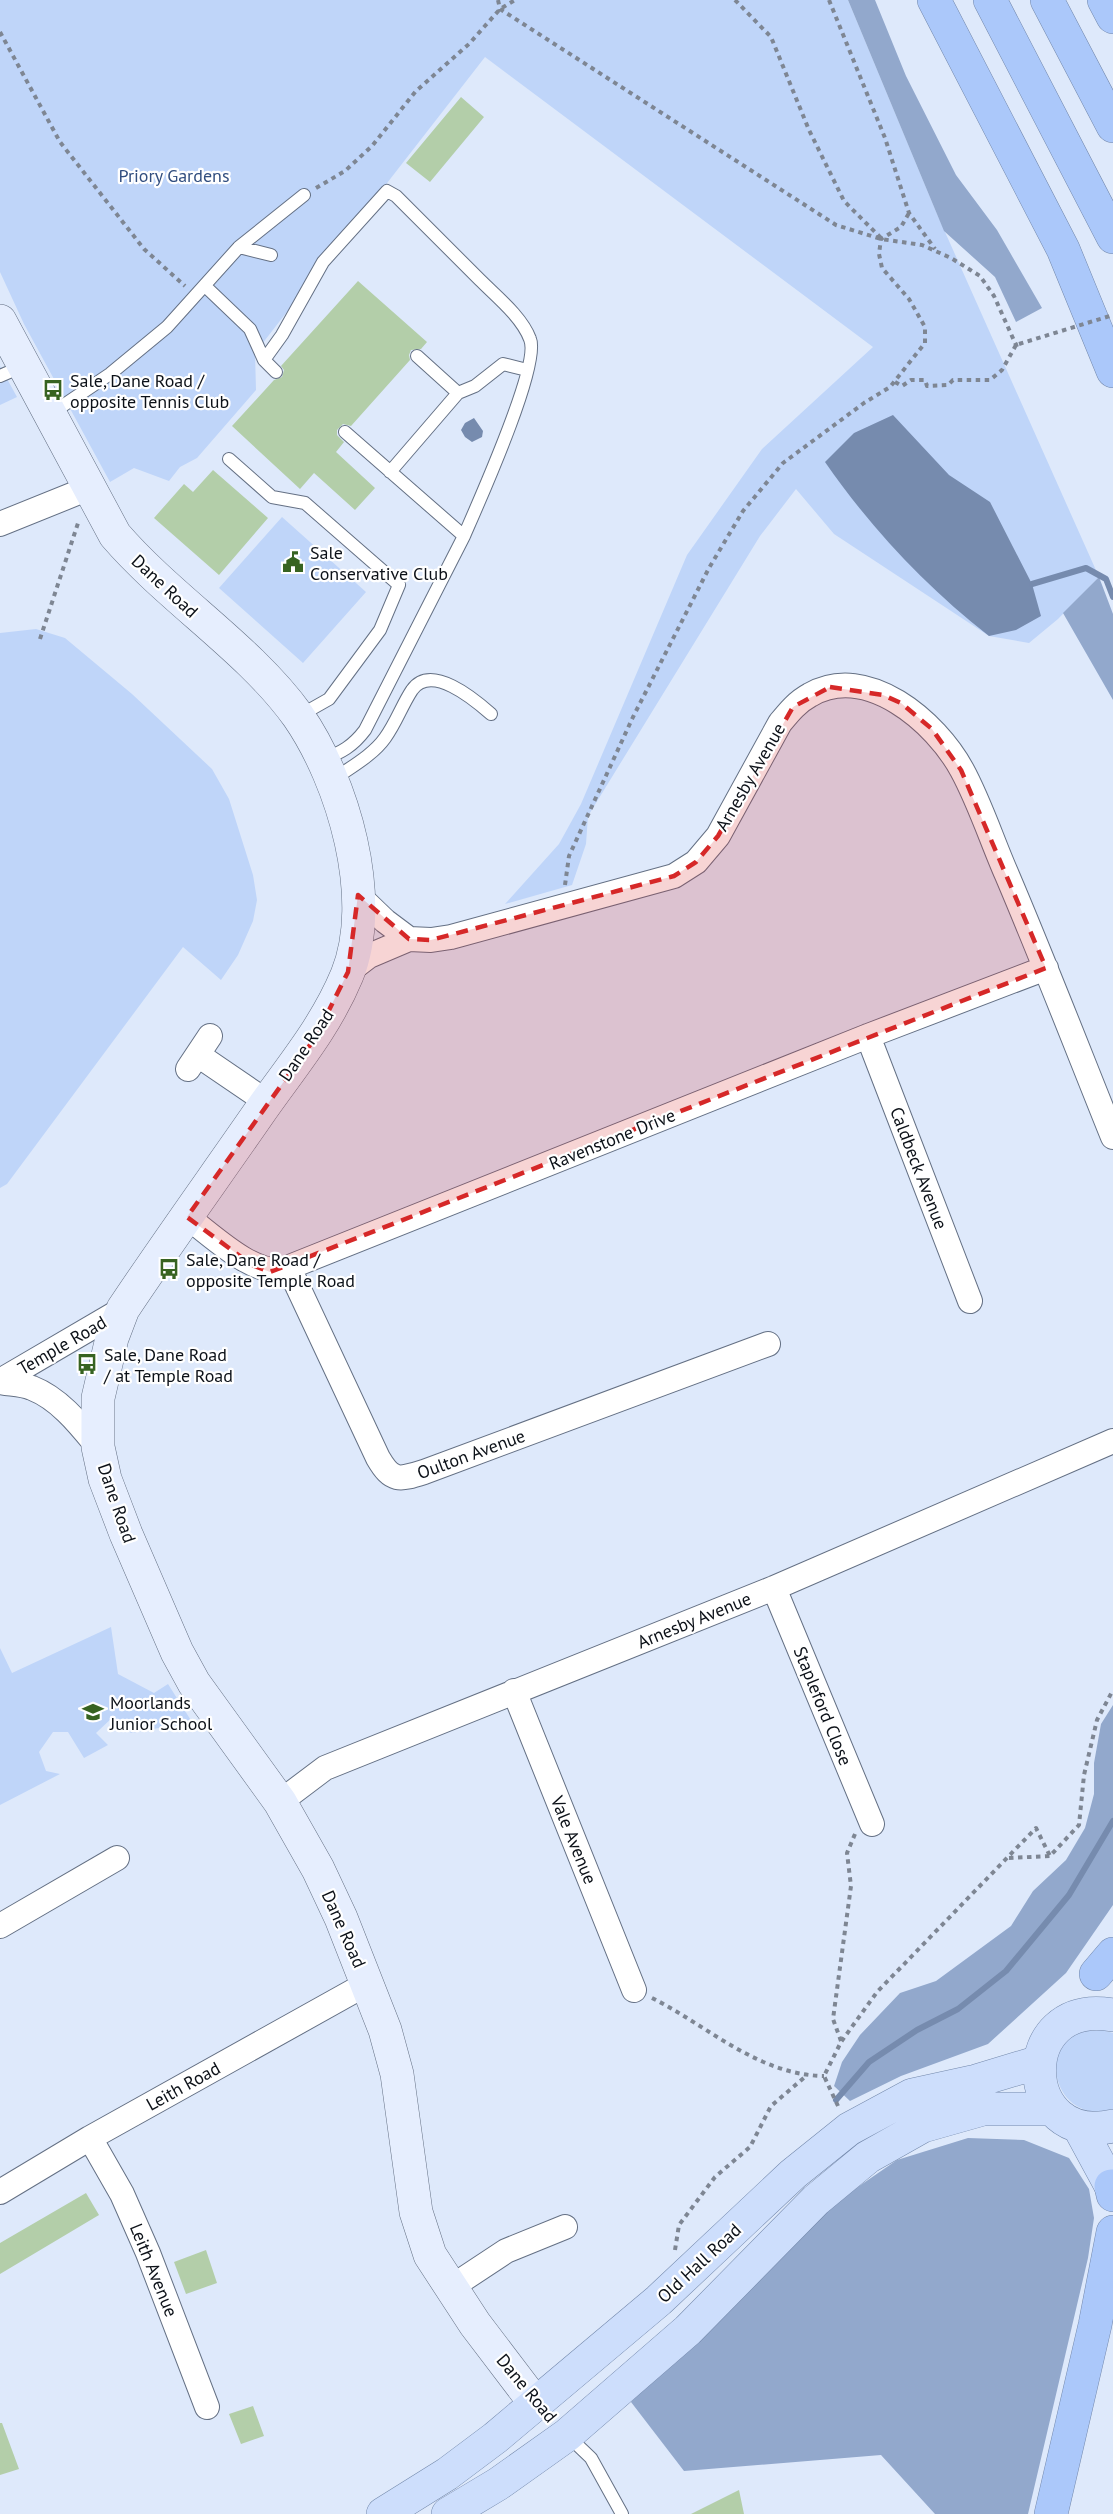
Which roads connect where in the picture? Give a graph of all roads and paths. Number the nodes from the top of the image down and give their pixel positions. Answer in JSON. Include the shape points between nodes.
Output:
{"nodes":[{"id":1,"x":498,"y":0,"type":"edge"},
{"id":2,"x":515,"y":0,"type":"edge"},
{"id":3,"x":735,"y":0,"type":"edge"},
{"id":4,"x":829,"y":0,"type":"edge"},
{"id":5,"x":934,"y":0,"type":"edge"},
{"id":6,"x":990,"y":0,"type":"edge"},
{"id":7,"x":1047,"y":0,"type":"edge"},
{"id":8,"x":1104,"y":0,"type":"edge"},
{"id":9,"x":501,"y":9,"type":"junction"},
{"id":10,"x":1113,"y":17,"type":"edge"},
{"id":11,"x":0,"y":32,"type":"edge"},
{"id":12,"x":1113,"y":126,"type":"edge"},
{"id":13,"x":304,"y":195,"type":"joint"},
{"id":14,"x":909,"y":213,"type":"junction"},
{"id":15,"x":1113,"y":237,"type":"edge"},
{"id":16,"x":881,"y":239,"type":"junction"},
{"id":17,"x":239,"y":247,"type":"junction"},
{"id":18,"x":935,"y":250,"type":"junction"},
{"id":19,"x":271,"y":255,"type":"dead end"},
{"id":20,"x":205,"y":286,"type":"junction"},
{"id":21,"x":196,"y":295,"type":"junction"},
{"id":22,"x":1113,"y":315,"type":"edge"},
{"id":23,"x":0,"y":321,"type":"edge"},
{"id":24,"x":1018,"y":345,"type":"junction"},
{"id":25,"x":417,"y":356,"type":"dead end"},
{"id":26,"x":264,"y":360,"type":"junction"},
{"id":27,"x":527,"y":370,"type":"junction"},
{"id":28,"x":11,"y":371,"type":"edge"},
{"id":29,"x":1113,"y":371,"type":"edge"},
{"id":30,"x":276,"y":372,"type":"dead end"},
{"id":31,"x":895,"y":382,"type":"junction"},
{"id":32,"x":458,"y":393,"type":"junction"},
{"id":33,"x":49,"y":414,"type":"junction"},
{"id":34,"x":345,"y":432,"type":"dead end"},
{"id":35,"x":229,"y":459,"type":"dead end"},
{"id":36,"x":390,"y":472,"type":"junction"},
{"id":37,"x":89,"y":488,"type":"junction"},
{"id":38,"x":0,"y":524,"type":"edge"},
{"id":39,"x":464,"y":536,"type":"junction"},
{"id":40,"x":40,"y":639,"type":"dead end"},
{"id":41,"x":491,"y":714,"type":"dead end"},
{"id":42,"x":298,"y":716,"type":"junction"},
{"id":43,"x":326,"y":771,"type":"junction"},
{"id":44,"x":358,"y":895,"type":"junction"},
{"id":45,"x":562,"y":908,"type":"junction"},
{"id":46,"x":410,"y":939,"type":"junction"},
{"id":47,"x":1046,"y":968,"type":"junction"},
{"id":48,"x":348,"y":972,"type":"junction"},
{"id":49,"x":868,"y":1036,"type":"junction"},
{"id":50,"x":199,"y":1054,"type":"dead end"},
{"id":51,"x":267,"y":1102,"type":"junction"},
{"id":52,"x":1113,"y":1137,"type":"edge"},
{"id":53,"x":187,"y":1217,"type":"junction"},
{"id":54,"x":288,"y":1269,"type":"junction"},
{"id":55,"x":969,"y":1301,"type":"dead end"},
{"id":56,"x":123,"y":1309,"type":"junction"},
{"id":57,"x":768,"y":1344,"type":"dead end"},
{"id":58,"x":0,"y":1382,"type":"edge"},
{"id":59,"x":1113,"y":1441,"type":"edge"},
{"id":60,"x":98,"y":1447,"type":"junction"},
{"id":61,"x":774,"y":1588,"type":"junction"},
{"id":62,"x":1113,"y":1690,"type":"edge"},
{"id":63,"x":514,"y":1691,"type":"junction"},
{"id":64,"x":279,"y":1802,"type":"junction"},
{"id":65,"x":871,"y":1825,"type":"joint"},
{"id":66,"x":1050,"y":1856,"type":"junction"},
{"id":67,"x":117,"y":1858,"type":"dead end"},
{"id":68,"x":1008,"y":1858,"type":"junction"},
{"id":69,"x":0,"y":1926,"type":"edge"},
{"id":70,"x":1105,"y":1964,"type":"edge"},
{"id":71,"x":368,"y":1983,"type":"junction"},
{"id":72,"x":634,"y":1990,"type":"joint"},
{"id":73,"x":1113,"y":2014,"type":"edge"},
{"id":74,"x":1058,"y":2027,"type":"junction"},
{"id":75,"x":841,"y":2042,"type":"junction"},
{"id":76,"x":1039,"y":2062,"type":"junction"},
{"id":77,"x":807,"y":2076,"type":"junction"},
{"id":78,"x":824,"y":2076,"type":"junction"},
{"id":79,"x":1052,"y":2109,"type":"junction"},
{"id":80,"x":1113,"y":2126,"type":"edge"},
{"id":81,"x":1079,"y":2127,"type":"junction"},
{"id":82,"x":849,"y":2128,"type":"junction"},
{"id":83,"x":90,"y":2138,"type":"junction"},
{"id":84,"x":1112,"y":2191,"type":"edge"},
{"id":85,"x":0,"y":2192,"type":"edge"},
{"id":86,"x":565,"y":2227,"type":"dead end"},
{"id":87,"x":1113,"y":2232,"type":"edge"},
{"id":88,"x":674,"y":2254,"type":"dead end"},
{"id":89,"x":450,"y":2288,"type":"junction"},
{"id":90,"x":536,"y":2403,"type":"junction"},
{"id":91,"x":207,"y":2407,"type":"dead end"},
{"id":92,"x":567,"y":2435,"type":"junction"},
{"id":93,"x":384,"y":2514,"type":"edge"},
{"id":94,"x":448,"y":2514,"type":"edge"},
{"id":95,"x":622,"y":2514,"type":"edge"},
{"id":96,"x":1051,"y":2514,"type":"edge"}],
"edges":[{"from":1,"to":9,"type":"path"},
{"from":2,"to":9,"type":"path"},
{"from":3,"to":16,"type":"path","via":[[771,37],[809,130],[844,201]]},
{"from":4,"to":14,"type":"path","via":[[885,138]]},
{"from":5,"to":29,"type":"highway","via":[[1063,249]]},
{"from":6,"to":15,"type":"highway"},
{"from":7,"to":12,"type":"highway"},
{"from":8,"to":10,"type":"highway"},
{"from":9,"to":13,"type":"path","via":[[416,91],[372,146],[345,171]]},
{"from":9,"to":16,"type":"path","via":[[836,225]]},
{"from":11,"to":21,"type":"path","via":[[60,142],[144,249]]},
{"from":13,"to":17,"type":"lane"},
{"from":14,"to":16,"type":"path","via":[[901,227]]},
{"from":14,"to":18,"type":"path"},
{"from":16,"to":18,"type":"path","via":[[906,241]]},
{"from":16,"to":31,"type":"path","via":[[882,268],[909,299],[926,327],[925,343]]},
{"from":17,"to":19,"type":"lane"},
{"from":17,"to":20,"type":"lane"},
{"from":18,"to":24,"type":"path","via":[[980,276]]},
{"from":20,"to":21,"type":"lane"},
{"from":20,"to":26,"type":"lane","via":[[250,329]]},
{"from":21,"to":33,"type":"lane","via":[[167,327],[110,374]]},
{"from":22,"to":24,"type":"path","bridge":true},
{"from":23,"to":28,"type":"main road","name":"Dane Road"},
{"from":24,"to":31,"type":"path","via":[[1002,370],[990,380],[953,380],[948,385],[927,386],[925,380],[902,386]]},
{"from":25,"to":32,"type":"lane"},
{"from":26,"to":27,"type":"lane","via":[[323,262],[387,191],[510,310],[530,339],[532,350]]},
{"from":26,"to":30,"type":"lane"},
{"from":27,"to":32,"type":"lane","via":[[503,364],[474,387]]},
{"from":27,"to":39,"type":"lane","via":[[506,435]]},
{"from":28,"to":33,"type":"main road","name":"Dane Road"},
{"from":31,"to":45,"type":"path","via":[[783,463],[743,512],[709,568],[633,717],[569,856]]},
{"from":32,"to":36,"type":"lane"},
{"from":33,"to":37,"type":"main road","name":"Dane Road"},
{"from":34,"to":36,"type":"lane"},
{"from":35,"to":42,"type":"lane","via":[[272,497],[305,503],[399,585],[380,630],[328,699]]},
{"from":36,"to":39,"type":"lane"},
{"from":37,"to":38,"type":"street"},
{"from":37,"to":40,"type":"path"},
{"from":37,"to":42,"type":"main road","name":"Dane Road","via":[[115,535],[138,562],[251,664]]},
{"from":39,"to":43,"type":"lane","via":[[365,730]]},
{"from":41,"to":43,"type":"lane","via":[[442,681],[420,682],[376,749]]},
{"from":42,"to":43,"type":"main road","name":"Dane Road"},
{"from":43,"to":44,"type":"main road","name":"Dane Road","via":[[347,823]]},
{"from":44,"to":46,"type":"street"},
{"from":44,"to":48,"type":"main road","name":"Dane Road","via":[[356,934]]},
{"from":45,"to":46,"type":"street","name":"Arnesby Avenue","via":[[451,937]]},
{"from":45,"to":47,"type":"street","name":"Arnesby Avenue","via":[[674,876],[696,862],[725,824],[793,706],[810,694],[846,686],[883,695],[909,709],[932,729],[962,770]]},
{"from":46,"to":48,"type":"street","name":"Arnesby Avenue","via":[[369,956]]},
{"from":47,"to":49,"type":"street","name":"Ravenstone Drive"},
{"from":47,"to":52,"type":"street","name":"Arnesby Avenue"},
{"from":48,"to":51,"type":"main road","name":"Dane Road","via":[[315,1038]]},
{"from":49,"to":54,"type":"street","name":"Ravenstone Drive"},
{"from":49,"to":55,"type":"street","name":"Caldbeck Avenue"},
{"from":50,"to":51,"type":"street"},
{"from":51,"to":53,"type":"main road","name":"Dane Road"},
{"from":53,"to":54,"type":"street","name":"Ravenstone Drive","via":[[252,1265],[270,1272]]},
{"from":53,"to":56,"type":"main road","name":"Dane Road"},
{"from":54,"to":57,"type":"street","name":"Oulton Avenue","via":[[378,1458],[393,1477],[424,1472]]},
{"from":56,"to":58,"type":"street","name":"Temple Road"},
{"from":56,"to":60,"type":"main road","name":"Dane Road","via":[[98,1398]]},
{"from":58,"to":60,"type":"street","name":"Temple Road","via":[[32,1388],[73,1417]]},
{"from":59,"to":61,"type":"street","name":"Arnesby Avenue"},
{"from":60,"to":64,"type":"main road","name":"Dane Road","via":[[105,1479],[126,1534],[177,1652],[194,1683]]},
{"from":61,"to":63,"type":"street","name":"Arnesby Avenue"},
{"from":61,"to":65,"type":"street","name":"Stapleford Close"},
{"from":62,"to":66,"type":"path","via":[[1097,1720],[1078,1825]]},
{"from":63,"to":64,"type":"street","name":"Arnesby Avenue","via":[[325,1768]]},
{"from":63,"to":72,"type":"street","name":"Vale Avenue"},
{"from":64,"to":71,"type":"main road","name":"Dane Road","via":[[318,1869]]},
{"from":65,"to":75,"type":"path","via":[[847,1853],[851,1886],[833,2019]]},
{"from":66,"to":68,"type":"path"},
{"from":66,"to":68,"type":"path","via":[[1036,1828]]},
{"from":67,"to":69,"type":"street"},
{"from":68,"to":75,"type":"path","via":[[876,1992]]},
{"from":70,"to":74,"type":"main road","via":[[1068,2007]]},
{"from":71,"to":83,"type":"street","name":"Leith Road"},
{"from":71,"to":89,"type":"main road","name":"Dane Road","via":[[397,2074],[416,2212],[430,2255]]},
{"from":72,"to":77,"type":"path","via":[[755,2060]]},
{"from":73,"to":74,"type":"main road","via":[[1093,2012]]},
{"from":74,"to":76,"type":"main road","via":[[1045,2043]]},
{"from":75,"to":78,"type":"path"},
{"from":76,"to":79,"type":"main road","via":[[1038,2078]]},
{"from":76,"to":82,"type":"main road","name":"Old Hall Road","via":[[912,2095]]},
{"from":77,"to":78,"type":"path"},
{"from":77,"to":88,"type":"path","via":[[771,2106],[750,2147],[715,2177],[679,2225]]},
{"from":78,"to":82,"type":"path"},
{"from":79,"to":81,"type":"main road"},
{"from":79,"to":92,"type":"main road","name":"Old Hall Road","via":[[983,2109],[922,2127],[868,2157],[816,2200],[688,2331]]},
{"from":80,"to":81,"type":"main road"},
{"from":81,"to":84,"type":"main road"},
{"from":82,"to":90,"type":"main road","name":"Old Hall Road","via":[[793,2174],[659,2300]]},
{"from":83,"to":85,"type":"street","name":"Leith Road"},
{"from":83,"to":91,"type":"street","name":"Leith Avenue","via":[[122,2194],[148,2253]]},
{"from":86,"to":89,"type":"street","via":[[506,2251]]},
{"from":87,"to":96,"type":"highway"},
{"from":89,"to":90,"type":"main road","name":"Dane Road"},
{"from":90,"to":92,"type":"main road","name":"Dane Road"},
{"from":90,"to":93,"type":"main road","name":"Old Hall Road","via":[[447,2474]]},
{"from":92,"to":94,"type":"main road","name":"Old Hall Road"},
{"from":92,"to":95,"type":"lane","via":[[591,2458]]}]}
